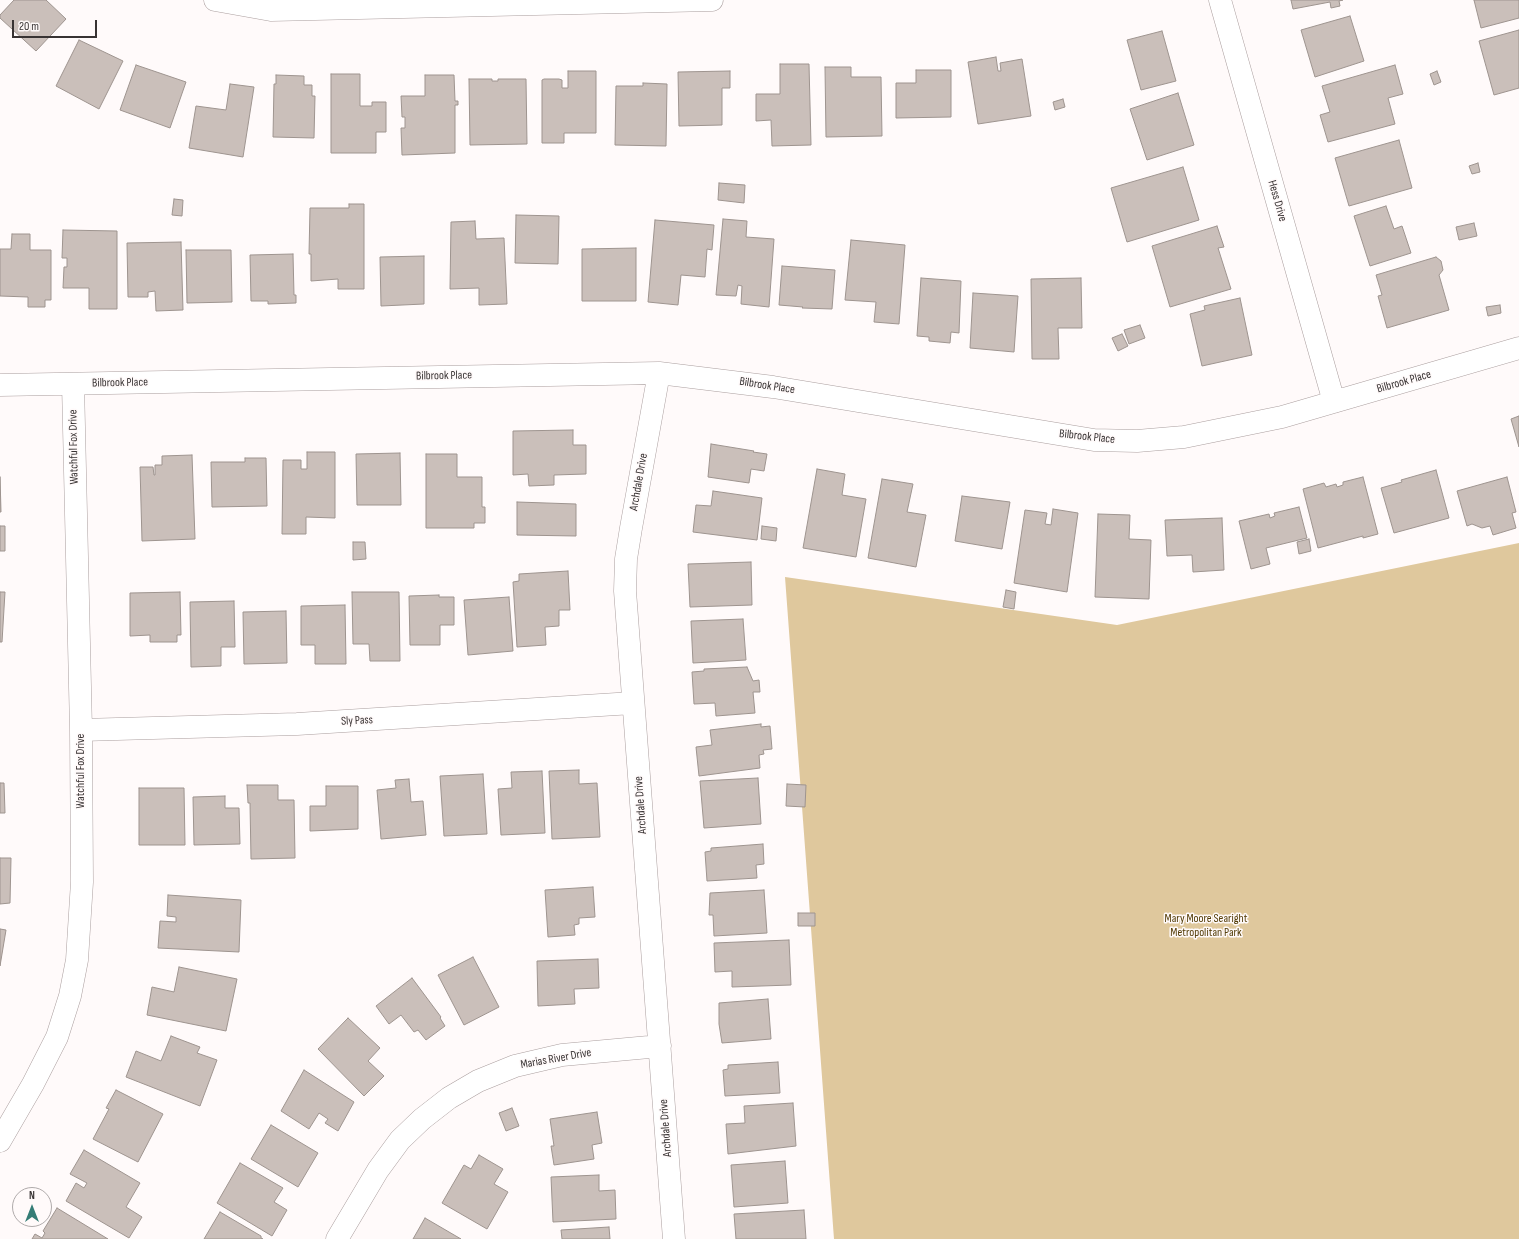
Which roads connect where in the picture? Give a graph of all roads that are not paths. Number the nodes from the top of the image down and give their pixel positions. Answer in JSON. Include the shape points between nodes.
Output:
{"nodes":[{"id":1,"x":215,"y":0,"type":"edge"},
{"id":2,"x":712,"y":0,"type":"edge"},
{"id":3,"x":1220,"y":0,"type":"edge"},
{"id":4,"x":1519,"y":348,"type":"edge"},
{"id":5,"x":659,"y":373,"type":"junction"},
{"id":6,"x":73,"y":384,"type":"junction"},
{"id":7,"x":0,"y":385,"type":"edge"},
{"id":8,"x":1334,"y":402,"type":"junction"},
{"id":9,"x":633,"y":702,"type":"junction"},
{"id":10,"x":81,"y":730,"type":"junction"},
{"id":11,"x":660,"y":1046,"type":"junction"},
{"id":12,"x":0,"y":1141,"type":"edge"},
{"id":13,"x":337,"y":1239,"type":"edge"},
{"id":14,"x":674,"y":1239,"type":"edge"}],
"edges":[{"from":1,"to":2,"type":"street","via":[[271,10]]},
{"from":3,"to":8,"type":"street","name":"Hess Drive"},
{"from":4,"to":8,"type":"street","name":"Bilbrook Place"},
{"from":5,"to":6,"type":"street","name":"Bilbrook Place"},
{"from":5,"to":8,"type":"street","name":"Bilbrook Place","via":[[773,387],[1094,440],[1137,441],[1184,436],[1282,417]]},
{"from":5,"to":9,"type":"street","name":"Archdale Drive","via":[[626,559],[625,591]]},
{"from":6,"to":7,"type":"street","name":"Bilbrook Place"},
{"from":6,"to":10,"type":"street","name":"Watchful Fox Drive"},
{"from":9,"to":10,"type":"street","name":"Sly Pass","via":[[305,724]]},
{"from":9,"to":11,"type":"street","name":"Archdale Drive"},
{"from":10,"to":12,"type":"street","name":"Watchful Fox Drive","via":[[82,882],[77,960],[70,996],[57,1037]]},
{"from":11,"to":13,"type":"street","name":"Marias River Drive","via":[[562,1055],[515,1066],[478,1081],[449,1098],[400,1140],[378,1170]]},
{"from":11,"to":14,"type":"street","name":"Archdale Drive"}]}
